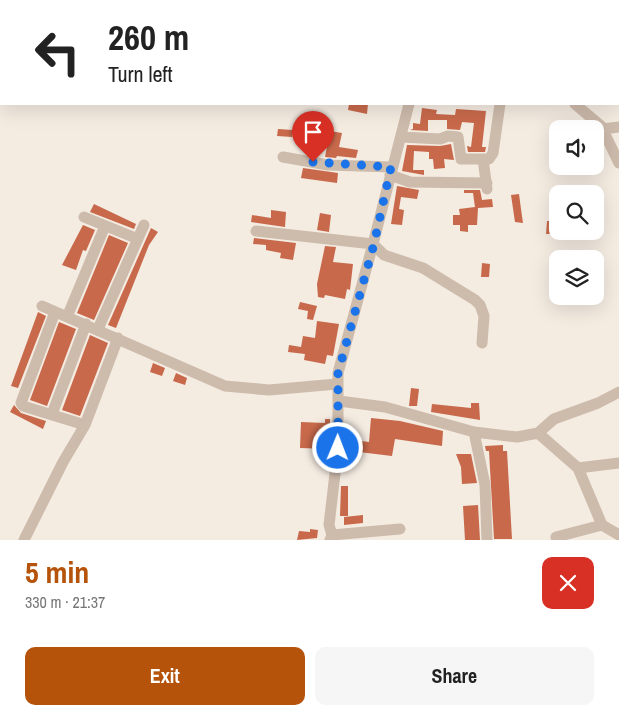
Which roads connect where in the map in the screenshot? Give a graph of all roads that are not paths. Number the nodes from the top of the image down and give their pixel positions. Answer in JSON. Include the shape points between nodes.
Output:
{"nodes":[{"id":1,"x":409,"y":105,"type":"edge"},
{"id":2,"x":500,"y":105,"type":"edge"},
{"id":3,"x":576,"y":105,"type":"edge"},
{"id":4,"x":596,"y":120,"type":"edge"},
{"id":5,"x":619,"y":127,"type":"edge"},
{"id":6,"x":604,"y":129,"type":"edge"},
{"id":7,"x":604,"y":133,"type":"edge"},
{"id":8,"x":402,"y":137,"type":"junction"},
{"id":9,"x":283,"y":157,"type":"dead end"},
{"id":10,"x":483,"y":159,"type":"junction"},
{"id":11,"x":619,"y":163,"type":"edge"},
{"id":12,"x":390,"y":171,"type":"junction"},
{"id":13,"x":84,"y":217,"type":"dead end"},
{"id":14,"x":105,"y":226,"type":"junction"},
{"id":15,"x":144,"y":226,"type":"dead end"},
{"id":16,"x":256,"y":231,"type":"dead end"},
{"id":17,"x":138,"y":239,"type":"junction"},
{"id":18,"x":374,"y":244,"type":"junction"},
{"id":19,"x":42,"y":306,"type":"dead end"},
{"id":20,"x":55,"y":312,"type":"junction"},
{"id":21,"x":67,"y":317,"type":"junction"},
{"id":22,"x":86,"y":324,"type":"junction"},
{"id":23,"x":98,"y":329,"type":"junction"},
{"id":24,"x":118,"y":338,"type":"junction"},
{"id":25,"x":482,"y":343,"type":"dead end"},
{"id":26,"x":337,"y":384,"type":"junction"},
{"id":27,"x":619,"y":392,"type":"edge"},
{"id":28,"x":339,"y":401,"type":"junction"},
{"id":29,"x":52,"y":414,"type":"junction"},
{"id":30,"x":85,"y":425,"type":"junction"},
{"id":31,"x":474,"y":432,"type":"junction"},
{"id":32,"x":538,"y":433,"type":"junction"},
{"id":33,"x":619,"y":463,"type":"edge"},
{"id":34,"x":578,"y":468,"type":"junction"},
{"id":35,"x":602,"y":525,"type":"junction"},
{"id":36,"x":400,"y":529,"type":"dead end"},
{"id":37,"x":619,"y":536,"type":"edge"},
{"id":38,"x":556,"y":537,"type":"dead end"},
{"id":39,"x":331,"y":538,"type":"edge"},
{"id":40,"x":24,"y":540,"type":"edge"},
{"id":41,"x":487,"y":540,"type":"edge"}],
"edges":[{"from":1,"to":8,"type":"street"},
{"from":2,"to":10,"type":"street","via":[[493,153],[489,159]]},
{"from":3,"to":4,"type":"street"},
{"from":5,"to":6,"type":"street"},
{"from":7,"to":11,"type":"street"},
{"from":8,"to":10,"type":"street","via":[[458,137],[462,158]]},
{"from":8,"to":12,"type":"street"},
{"from":9,"to":12,"type":"street"},
{"from":10,"to":12,"type":"street","via":[[487,187],[410,182]]},
{"from":12,"to":18,"type":"street"},
{"from":13,"to":14,"type":"street"},
{"from":14,"to":17,"type":"street"},
{"from":14,"to":21,"type":"street"},
{"from":15,"to":17,"type":"street"},
{"from":16,"to":18,"type":"street"},
{"from":17,"to":23,"type":"street"},
{"from":18,"to":25,"type":"street","via":[[384,255],[423,268],[475,300],[484,316]]},
{"from":18,"to":26,"type":"street","via":[[340,359]]},
{"from":19,"to":20,"type":"street"},
{"from":20,"to":21,"type":"street"},
{"from":20,"to":29,"type":"street","via":[[21,403]]},
{"from":21,"to":22,"type":"street"},
{"from":22,"to":23,"type":"street"},
{"from":22,"to":29,"type":"street"},
{"from":23,"to":24,"type":"street"},
{"from":24,"to":26,"type":"street","via":[[225,386],[269,390]]},
{"from":24,"to":30,"type":"street"},
{"from":26,"to":28,"type":"street"},
{"from":27,"to":32,"type":"street","via":[[561,416]]},
{"from":28,"to":31,"type":"street","via":[[385,407]]},
{"from":28,"to":39,"type":"street","via":[[338,448],[329,525]]},
{"from":29,"to":30,"type":"street"},
{"from":30,"to":40,"type":"street"},
{"from":31,"to":32,"type":"street","via":[[517,438]]},
{"from":31,"to":41,"type":"street","via":[[485,484]]},
{"from":32,"to":34,"type":"street"},
{"from":33,"to":34,"type":"street"},
{"from":34,"to":35,"type":"street"},
{"from":35,"to":37,"type":"street"},
{"from":35,"to":38,"type":"street"},
{"from":36,"to":39,"type":"street"}]}
